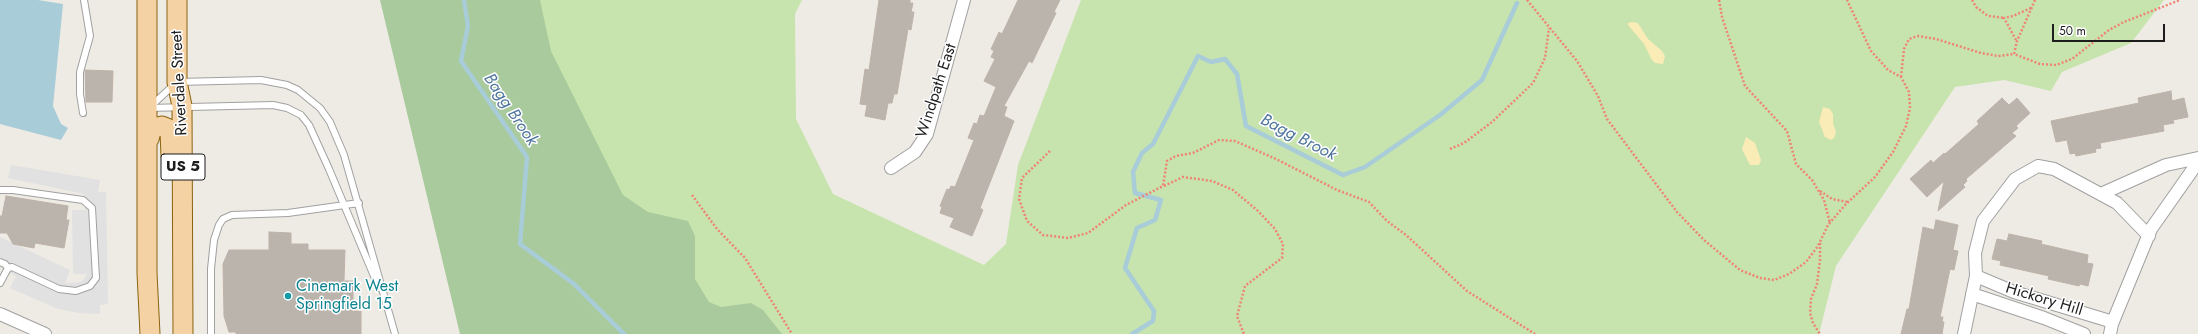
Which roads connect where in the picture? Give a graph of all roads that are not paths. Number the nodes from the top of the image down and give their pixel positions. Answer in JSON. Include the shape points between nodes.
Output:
{"nodes":[{"id":1,"x":84,"y":0,"type":"edge"},
{"id":2,"x":147,"y":0,"type":"edge"},
{"id":3,"x":176,"y":0,"type":"edge"},
{"id":4,"x":964,"y":0,"type":"edge"},
{"id":5,"x":177,"y":82,"type":"junction"},
{"id":6,"x":182,"y":106,"type":"junction"},
{"id":7,"x":148,"y":108,"type":"junction"},
{"id":8,"x":83,"y":113,"type":"dead end"},
{"id":9,"x":148,"y":138,"type":"junction"},
{"id":10,"x":2198,"y":158,"type":"edge"},
{"id":11,"x":2198,"y":162,"type":"edge"},
{"id":12,"x":891,"y":168,"type":"dead end"},
{"id":13,"x":0,"y":190,"type":"edge"},
{"id":14,"x":2101,"y":194,"type":"junction"},
{"id":15,"x":359,"y":204,"type":"junction"},
{"id":16,"x":343,"y":205,"type":"junction"},
{"id":17,"x":2149,"y":236,"type":"junction"},
{"id":18,"x":0,"y":262,"type":"edge"},
{"id":19,"x":8,"y":268,"type":"junction"},
{"id":20,"x":1976,"y":276,"type":"junction"},
{"id":21,"x":0,"y":283,"type":"edge"},
{"id":22,"x":1972,"y":294,"type":"junction"},
{"id":23,"x":183,"y":302,"type":"junction"},
{"id":24,"x":388,"y":310,"type":"junction"},
{"id":25,"x":0,"y":314,"type":"edge"},
{"id":26,"x":2113,"y":322,"type":"junction"},
{"id":27,"x":45,"y":334,"type":"edge"},
{"id":28,"x":150,"y":334,"type":"edge"},
{"id":29,"x":183,"y":334,"type":"edge"},
{"id":30,"x":211,"y":334,"type":"edge"},
{"id":31,"x":395,"y":334,"type":"edge"},
{"id":32,"x":1964,"y":334,"type":"edge"},
{"id":33,"x":2084,"y":334,"type":"edge"},
{"id":34,"x":2110,"y":334,"type":"edge"}],
"edges":[{"from":1,"to":8,"type":"lane","via":[[90,36],[80,72]]},
{"from":2,"to":7,"type":"main road","name":"Riverdale Street","number":"US 5"},
{"from":3,"to":5,"type":"main road","name":"Riverdale Street","number":"US 5"},
{"from":4,"to":12,"type":"street","name":"Windpath East","via":[[926,134],[915,152]]},
{"from":5,"to":6,"type":"main road","name":"Riverdale Street","number":"US 5"},
{"from":5,"to":7,"type":"lane"},
{"from":5,"to":15,"type":"lane","via":[[262,80],[298,90],[320,108],[330,122],[344,154]]},
{"from":6,"to":7,"type":"lane"},
{"from":6,"to":16,"type":"lane","via":[[274,105],[296,112],[309,125]]},
{"from":6,"to":23,"type":"main road","name":"Riverdale Street","number":"US 5"},
{"from":7,"to":9,"type":"main road","name":"Riverdale Street","number":"US 5"},
{"from":9,"to":23,"type":"main road","via":[[152,128],[156,126],[167,128],[170,132],[172,260]]},
{"from":9,"to":28,"type":"main road","name":"Riverdale Street","number":"US 5","via":[[147,273]]},
{"from":10,"to":14,"type":"street","via":[[2166,165]]},
{"from":11,"to":17,"type":"street"},
{"from":13,"to":19,"type":"lane","via":[[83,200],[92,208],[96,278],[90,286],[76,291],[58,289],[12,267]]},
{"from":14,"to":17,"type":"street","via":[[2117,203]]},
{"from":14,"to":20,"type":"street","via":[[2054,169],[2038,166],[2015,179],[1983,221],[1975,252]]},
{"from":15,"to":16,"type":"lane"},
{"from":15,"to":24,"type":"lane"},
{"from":16,"to":24,"type":"lane"},
{"from":16,"to":30,"type":"lane","via":[[288,213],[232,215],[223,218],[214,240],[210,268]]},
{"from":17,"to":26,"type":"street"},
{"from":18,"to":19,"type":"lane"},
{"from":19,"to":21,"type":"lane"},
{"from":20,"to":22,"type":"street"},
{"from":20,"to":26,"type":"street","name":"Hickory Hill","via":[[2014,292]]},
{"from":22,"to":32,"type":"street"},
{"from":22,"to":33,"type":"street","name":"Hickory Hill"},
{"from":23,"to":29,"type":"main road","name":"Riverdale Street","number":"US 5"},
{"from":24,"to":31,"type":"lane"},
{"from":25,"to":27,"type":"street"},
{"from":26,"to":34,"type":"street"}]}
